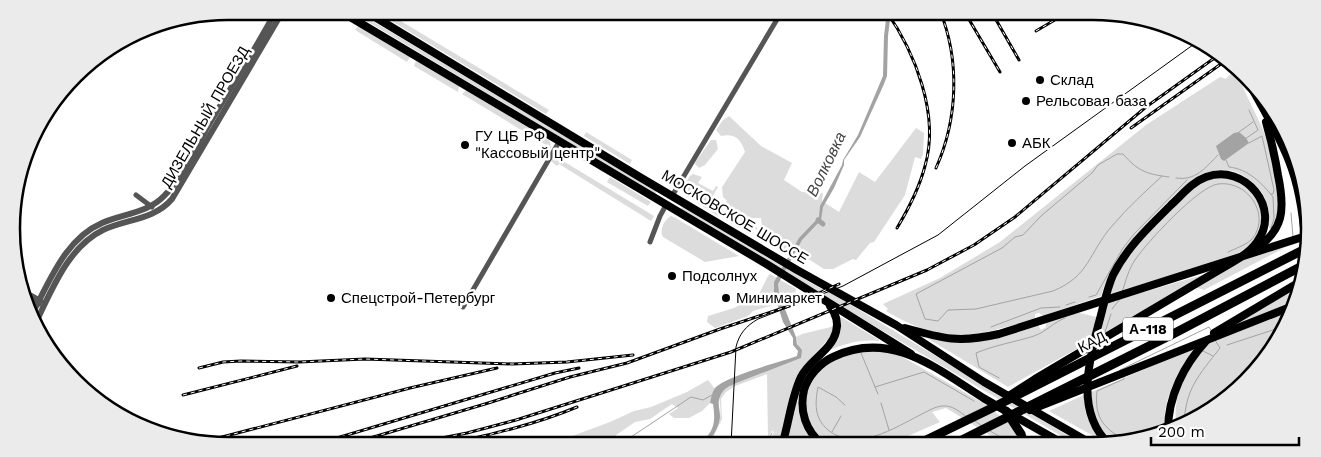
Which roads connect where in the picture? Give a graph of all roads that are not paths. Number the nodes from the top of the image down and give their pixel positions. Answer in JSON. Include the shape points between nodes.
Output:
{"nodes":[{"id":1,"x":271,"y":20,"type":"edge"},
{"id":2,"x":278,"y":20,"type":"edge"},
{"id":3,"x":355,"y":20,"type":"edge"},
{"id":4,"x":380,"y":20,"type":"edge"},
{"id":5,"x":777,"y":20,"type":"edge"},
{"id":6,"x":1262,"y":108,"type":"joint"},
{"id":7,"x":559,"y":142,"type":"junction"},
{"id":8,"x":1293,"y":172,"type":"edge"},
{"id":9,"x":136,"y":195,"type":"dead end"},
{"id":10,"x":672,"y":196,"type":"junction"},
{"id":11,"x":666,"y":205,"type":"junction"},
{"id":12,"x":150,"y":206,"type":"junction"},
{"id":13,"x":156,"y":212,"type":"junction"},
{"id":14,"x":1301,"y":238,"type":"edge"},
{"id":15,"x":650,"y":242,"type":"dead end"},
{"id":16,"x":1300,"y":252,"type":"edge"},
{"id":17,"x":1246,"y":254,"type":"junction"},
{"id":18,"x":1297,"y":269,"type":"edge"},
{"id":19,"x":1293,"y":286,"type":"edge"},
{"id":20,"x":31,"y":297,"type":"edge"},
{"id":21,"x":33,"y":300,"type":"edge"},
{"id":22,"x":826,"y":301,"type":"junction"},
{"id":23,"x":40,"y":303,"type":"junction"},
{"id":24,"x":463,"y":307,"type":"dead end"},
{"id":25,"x":36,"y":308,"type":"edge"},
{"id":26,"x":1284,"y":309,"type":"edge"},
{"id":27,"x":38,"y":312,"type":"edge"},
{"id":28,"x":896,"y":325,"type":"junction"},
{"id":29,"x":912,"y":355,"type":"junction"},
{"id":30,"x":1176,"y":389,"type":"junction"},
{"id":31,"x":990,"y":409,"type":"junction"},
{"id":32,"x":1006,"y":411,"type":"junction"},
{"id":33,"x":1173,"y":421,"type":"edge"},
{"id":34,"x":998,"y":423,"type":"junction"},
{"id":35,"x":1168,"y":423,"type":"edge"},
{"id":36,"x":784,"y":437,"type":"edge"},
{"id":37,"x":816,"y":437,"type":"edge"},
{"id":38,"x":933,"y":437,"type":"edge"},
{"id":39,"x":969,"y":437,"type":"edge"},
{"id":40,"x":1022,"y":437,"type":"edge"},
{"id":41,"x":1052,"y":437,"type":"edge"},
{"id":42,"x":1080,"y":437,"type":"edge"},
{"id":43,"x":1104,"y":437,"type":"edge"}],
"edges":[{"from":1,"to":12,"type":"street","name":"ДИЗЕЛЬНЫЙ ПРОЕЗД","via":[[185,166],[167,193]]},
{"from":2,"to":13,"type":"street","name":"ДИЗЕЛЬНЫЙ ПРОЕЗД","via":[[180,186],[169,203]]},
{"from":3,"to":7,"type":"main road","name":"МОСКОВСКОЕ ШОССЕ"},
{"from":4,"to":10,"type":"main road","name":"МОСКОВСКОЕ ШОССЕ"},
{"from":5,"to":10,"type":"street"},
{"from":6,"to":8,"type":"main road"},
{"from":6,"to":17,"type":"main road","via":[[1284,203],[1276,229],[1261,245]]},
{"from":7,"to":11,"type":"main road","name":"МОСКОВСКОЕ ШОССЕ"},
{"from":7,"to":24,"type":"street"},
{"from":9,"to":12,"type":"street"},
{"from":10,"to":11,"type":"main road"},
{"from":10,"to":28,"type":"main road","name":"МОСКОВСКОЕ ШОССЕ"},
{"from":11,"to":15,"type":"street"},
{"from":11,"to":22,"type":"main road","name":"МОСКОВСКОЕ ШОССЕ"},
{"from":12,"to":13,"type":"street"},
{"from":12,"to":23,"type":"street","name":"ДИЗЕЛЬНЫЙ ПРОЕЗД","via":[[100,224],[79,237],[62,259]]},
{"from":13,"to":23,"type":"street","name":"ДИЗЕЛЬНЫЙ ПРОЕЗД","via":[[108,228],[86,241]]},
{"from":14,"to":28,"type":"main road","via":[[999,334],[962,340]]},
{"from":16,"to":31,"type":"highway","name":"КАД","number":"А-118"},
{"from":17,"to":31,"type":"main road"},
{"from":17,"to":43,"type":"main road","via":[[1264,227],[1265,210],[1252,186],[1241,178],[1225,174],[1208,176],[1195,183],[1130,248],[1108,288],[1087,383],[1088,407],[1095,426]]},
{"from":18,"to":34,"type":"highway","name":"КАД","number":"А-118"},
{"from":19,"to":30,"type":"main road","via":[[1214,333],[1189,363]]},
{"from":20,"to":23,"type":"street"},
{"from":21,"to":23,"type":"street"},
{"from":22,"to":29,"type":"main road","name":"МОСКОВСКОЕ ШОССЕ"},
{"from":22,"to":36,"type":"main road","via":[[837,319],[836,332],[831,343],[801,377]]},
{"from":23,"to":25,"type":"street","name":"ДИЗЕЛЬНЫЙ ПРОЕЗД"},
{"from":23,"to":27,"type":"street","name":"ДИЗЕЛЬНЫЙ ПРОЕЗД"},
{"from":26,"to":34,"type":"main road"},
{"from":28,"to":42,"type":"main road","name":"МОСКОВСКОЕ ШОССЕ","via":[[984,382]]},
{"from":29,"to":32,"type":"main road","name":"МОСКОВСКОЕ ШОССЕ"},
{"from":29,"to":37,"type":"main road","via":[[868,346],[848,350],[822,364],[807,382],[803,396],[802,410],[808,428]]},
{"from":30,"to":33,"type":"main road"},
{"from":30,"to":35,"type":"main road"},
{"from":31,"to":38,"type":"highway","name":"КАД","number":"А-118"},
{"from":32,"to":40,"type":"highway"},
{"from":32,"to":41,"type":"main road","name":"МОСКОВСКОЕ ШОССЕ"},
{"from":34,"to":39,"type":"highway","name":"КАД","number":"А-118"}]}
